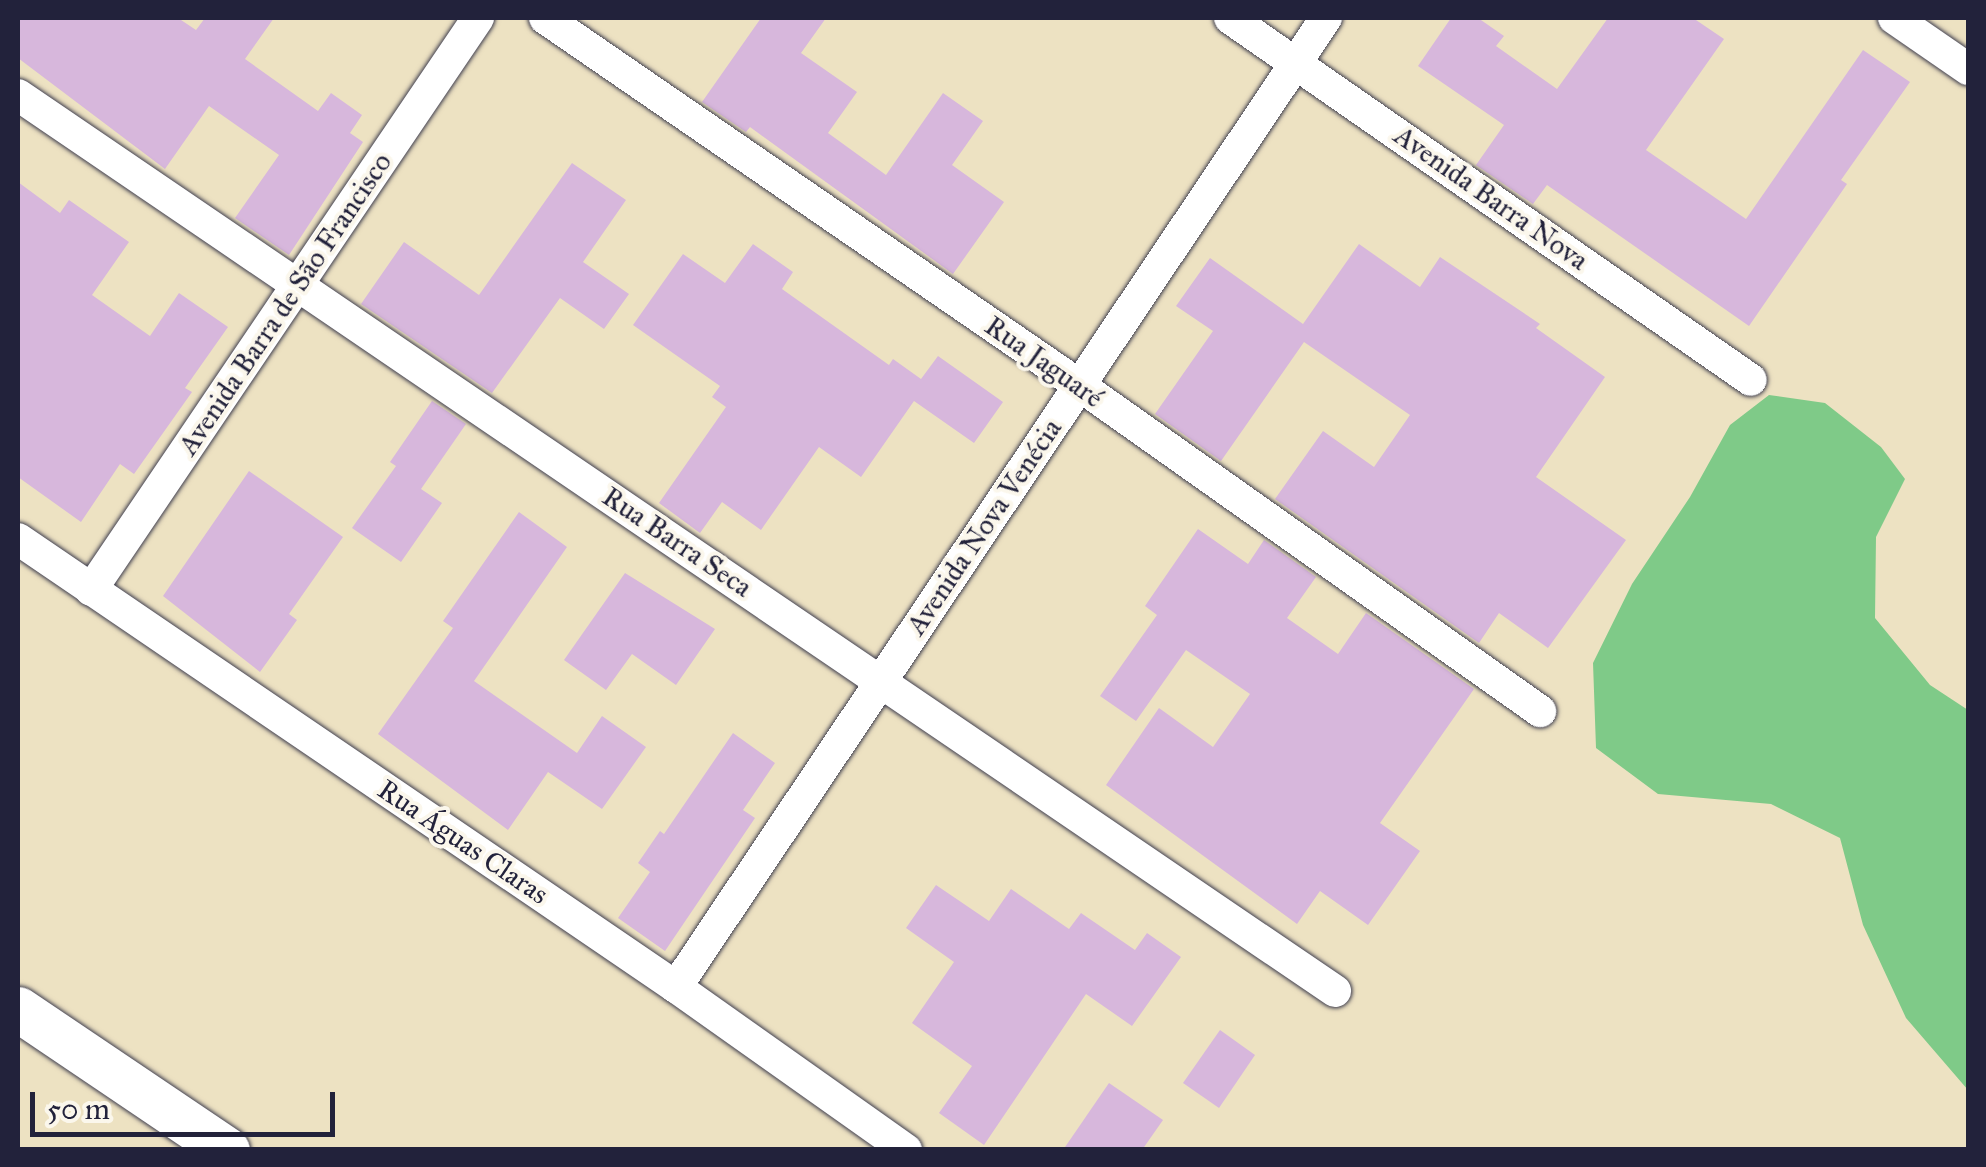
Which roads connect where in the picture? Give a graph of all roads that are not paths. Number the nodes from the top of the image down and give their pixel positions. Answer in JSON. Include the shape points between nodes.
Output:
{"nodes":[{"id":1,"x":478,"y":18,"type":"edge"},
{"id":2,"x":546,"y":18,"type":"edge"},
{"id":3,"x":1230,"y":18,"type":"edge"},
{"id":4,"x":1326,"y":18,"type":"edge"},
{"id":5,"x":1894,"y":18,"type":"edge"},
{"id":6,"x":1297,"y":62,"type":"junction"},
{"id":7,"x":1968,"y":69,"type":"edge"},
{"id":8,"x":18,"y":96,"type":"edge"},
{"id":9,"x":298,"y":286,"type":"junction"},
{"id":10,"x":1751,"y":380,"type":"dead end"},
{"id":11,"x":1079,"y":385,"type":"junction"},
{"id":12,"x":18,"y":539,"type":"edge"},
{"id":13,"x":91,"y":590,"type":"junction"},
{"id":14,"x":882,"y":680,"type":"junction"},
{"id":15,"x":1540,"y":711,"type":"dead end"},
{"id":16,"x":676,"y":987,"type":"junction"},
{"id":17,"x":1335,"y":990,"type":"dead end"},
{"id":18,"x":18,"y":1009,"type":"edge"},
{"id":19,"x":228,"y":1150,"type":"edge"},
{"id":20,"x":906,"y":1150,"type":"edge"}],
"edges":[{"from":1,"to":9,"type":"street","name":"Avenida Barra de São Francisco"},
{"from":2,"to":11,"type":"street","name":"Rua Jaguaré"},
{"from":3,"to":6,"type":"street","name":"Avenida Barra Nova"},
{"from":4,"to":6,"type":"street","name":"Avenida Nova Venécia"},
{"from":5,"to":7,"type":"street"},
{"from":6,"to":10,"type":"street","name":"Avenida Barra Nova"},
{"from":6,"to":11,"type":"street","name":"Avenida Nova Venécia"},
{"from":8,"to":9,"type":"street","name":"Rua Barra Seca"},
{"from":9,"to":13,"type":"street","name":"Avenida Barra de São Francisco"},
{"from":9,"to":14,"type":"street","name":"Rua Barra Seca"},
{"from":11,"to":14,"type":"street","name":"Avenida Nova Venécia"},
{"from":11,"to":15,"type":"street","name":"Rua Jaguaré"},
{"from":12,"to":13,"type":"street","name":"Rua Águas Claras"},
{"from":13,"to":16,"type":"street","name":"Rua Águas Claras"},
{"from":14,"to":16,"type":"street","name":"Avenida Nova Venécia"},
{"from":14,"to":17,"type":"street","name":"Rua Barra Seca"},
{"from":16,"to":20,"type":"street","name":"Rua Águas Claras"},
{"from":18,"to":19,"type":"main road"}]}
